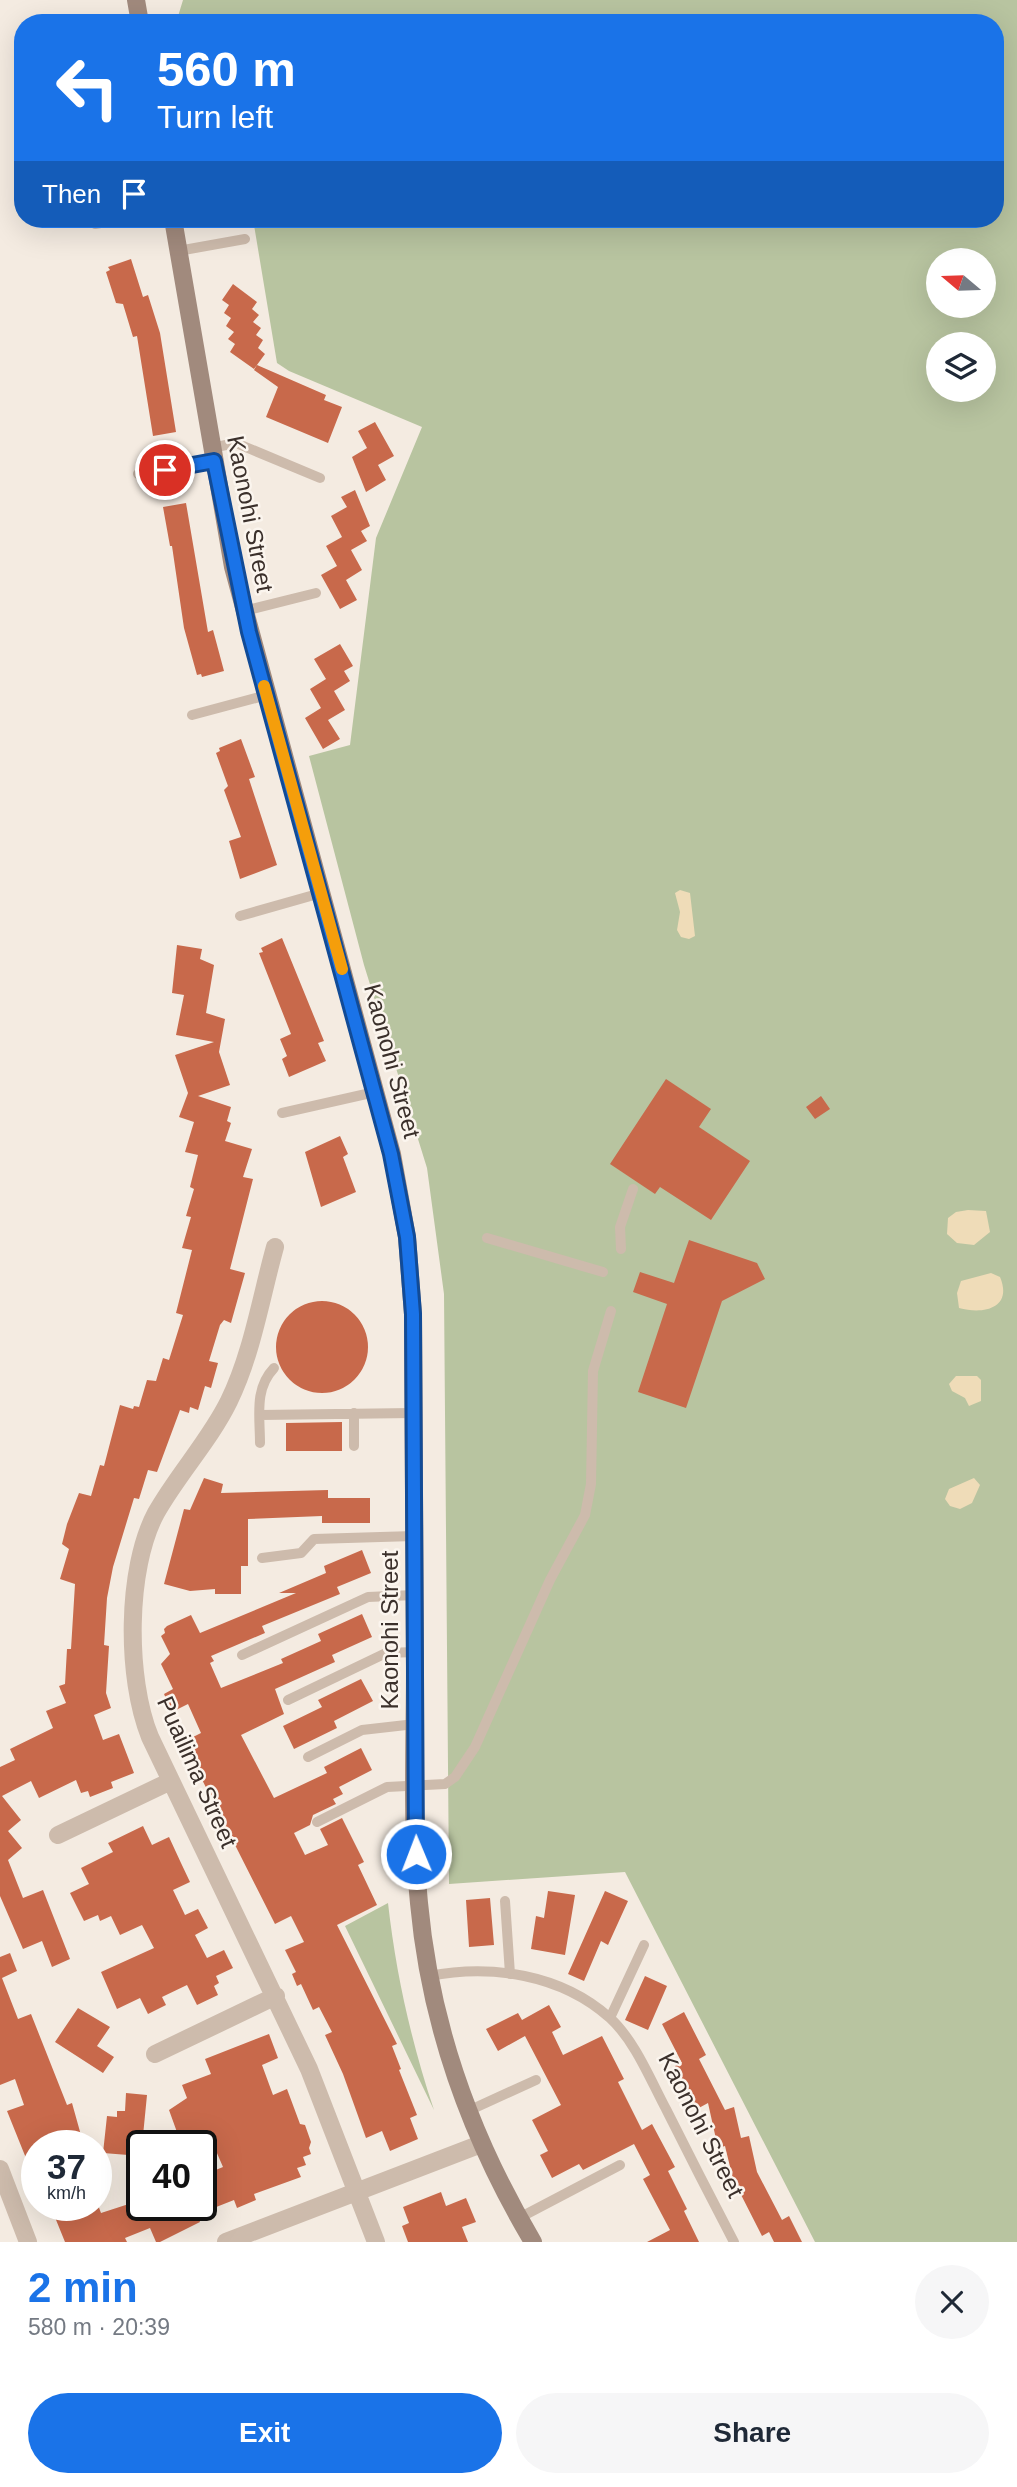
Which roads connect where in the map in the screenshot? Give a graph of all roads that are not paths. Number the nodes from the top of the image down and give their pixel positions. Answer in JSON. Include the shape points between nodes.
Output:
{"nodes":[{"id":1,"x":174,"y":228,"type":"edge"},
{"id":2,"x":246,"y":239,"type":"dead end"},
{"id":3,"x":178,"y":251,"type":"junction"},
{"id":4,"x":213,"y":455,"type":"junction"},
{"id":5,"x":138,"y":474,"type":"dead end"},
{"id":6,"x":320,"y":478,"type":"dead end"},
{"id":7,"x":316,"y":593,"type":"dead end"},
{"id":8,"x":244,"y":611,"type":"junction"},
{"id":9,"x":267,"y":695,"type":"junction"},
{"id":10,"x":192,"y":715,"type":"dead end"},
{"id":11,"x":321,"y":893,"type":"junction"},
{"id":12,"x":240,"y":915,"type":"dead end"},
{"id":13,"x":375,"y":1092,"type":"junction"},
{"id":14,"x":282,"y":1113,"type":"dead end"},
{"id":15,"x":633,"y":1189,"type":"dead end"},
{"id":16,"x":487,"y":1238,"type":"dead end"},
{"id":17,"x":275,"y":1247,"type":"dead end"},
{"id":18,"x":621,"y":1249,"type":"dead end"},
{"id":19,"x":603,"y":1272,"type":"dead end"},
{"id":20,"x":611,"y":1311,"type":"dead end"},
{"id":21,"x":274,"y":1368,"type":"dead end"},
{"id":22,"x":354,"y":1413,"type":"junction"},
{"id":23,"x":413,"y":1413,"type":"junction"},
{"id":24,"x":260,"y":1415,"type":"junction"},
{"id":25,"x":260,"y":1443,"type":"dead end"},
{"id":26,"x":355,"y":1446,"type":"dead end"},
{"id":27,"x":414,"y":1536,"type":"junction"},
{"id":28,"x":262,"y":1558,"type":"dead end"},
{"id":29,"x":414,"y":1595,"type":"junction"},
{"id":30,"x":415,"y":1652,"type":"junction"},
{"id":31,"x":242,"y":1656,"type":"dead end"},
{"id":32,"x":288,"y":1700,"type":"dead end"},
{"id":33,"x":415,"y":1724,"type":"junction"},
{"id":34,"x":308,"y":1757,"type":"dead end"},
{"id":35,"x":171,"y":1781,"type":"junction"},
{"id":36,"x":415,"y":1785,"type":"junction"},
{"id":37,"x":317,"y":1822,"type":"dead end"},
{"id":38,"x":58,"y":1835,"type":"dead end"},
{"id":39,"x":505,"y":1901,"type":"dead end"},
{"id":40,"x":644,"y":1945,"type":"dead end"},
{"id":41,"x":510,"y":1973,"type":"junction"},
{"id":42,"x":429,"y":1976,"type":"junction"},
{"id":43,"x":276,"y":1996,"type":"junction"},
{"id":44,"x":610,"y":2018,"type":"junction"},
{"id":45,"x":155,"y":2054,"type":"dead end"},
{"id":46,"x":536,"y":2080,"type":"dead end"},
{"id":47,"x":468,"y":2111,"type":"junction"},
{"id":48,"x":481,"y":2144,"type":"junction"},
{"id":49,"x":620,"y":2165,"type":"dead end"},
{"id":50,"x":0,"y":2169,"type":"edge"},
{"id":51,"x":357,"y":2193,"type":"junction"},
{"id":52,"x":519,"y":2218,"type":"junction"},
{"id":53,"x":29,"y":2242,"type":"edge"},
{"id":54,"x":226,"y":2242,"type":"edge"},
{"id":55,"x":376,"y":2242,"type":"edge"},
{"id":56,"x":533,"y":2242,"type":"edge"},
{"id":57,"x":734,"y":2242,"type":"edge"}],
"edges":[{"from":1,"to":3,"type":"street","name":"Kaonohi Street"},
{"from":2,"to":3,"type":"lane"},
{"from":3,"to":4,"type":"street","name":"Kaonohi Street"},
{"from":4,"to":5,"type":"lane"},
{"from":4,"to":6,"type":"lane","via":[[236,443]]},
{"from":4,"to":8,"type":"street","name":"Kaonohi Street"},
{"from":7,"to":8,"type":"lane"},
{"from":8,"to":9,"type":"street","name":"Kaonohi Street"},
{"from":9,"to":10,"type":"lane"},
{"from":9,"to":11,"type":"street","name":"Kaonohi Street"},
{"from":11,"to":12,"type":"lane"},
{"from":11,"to":13,"type":"street","name":"Kaonohi Street"},
{"from":13,"to":14,"type":"lane"},
{"from":13,"to":23,"type":"street","name":"Kaonohi Street","via":[[407,1237]]},
{"from":15,"to":18,"type":"lane","via":[[620,1227]]},
{"from":16,"to":19,"type":"lane"},
{"from":17,"to":35,"type":"street","name":"Puailima Street","via":[[229,1402],[155,1514],[140,1556],[135,1690]]},
{"from":20,"to":36,"type":"lane","via":[[593,1371],[585,1515],[550,1580],[475,1746],[455,1777],[445,1784]]},
{"from":21,"to":24,"type":"lane","via":[[261,1385]]},
{"from":22,"to":23,"type":"lane"},
{"from":22,"to":24,"type":"lane"},
{"from":22,"to":26,"type":"lane"},
{"from":23,"to":27,"type":"street","name":"Kaonohi Street"},
{"from":24,"to":25,"type":"lane"},
{"from":27,"to":28,"type":"lane","via":[[314,1539],[301,1553]]},
{"from":27,"to":29,"type":"street","name":"Kaonohi Street"},
{"from":29,"to":30,"type":"street","name":"Kaonohi Street"},
{"from":29,"to":31,"type":"lane","via":[[368,1597]]},
{"from":30,"to":32,"type":"lane","via":[[386,1653]]},
{"from":30,"to":33,"type":"street","name":"Kaonohi Street"},
{"from":33,"to":34,"type":"lane","via":[[362,1730]]},
{"from":33,"to":36,"type":"street","name":"Kaonohi Street"},
{"from":35,"to":38,"type":"street"},
{"from":35,"to":43,"type":"street","name":"Puailima Street"},
{"from":36,"to":37,"type":"lane","via":[[387,1787]]},
{"from":36,"to":42,"type":"street","name":"Kaonohi Street","via":[[417,1881]]},
{"from":39,"to":41,"type":"lane"},
{"from":40,"to":44,"type":"lane"},
{"from":41,"to":42,"type":"lane","name":"Kaonohi Street","via":[[458,1970]]},
{"from":41,"to":44,"type":"lane","name":"Kaonohi Street","via":[[552,1983]]},
{"from":42,"to":47,"type":"street","name":"Kaonohi Street","via":[[447,2051]]},
{"from":43,"to":45,"type":"street"},
{"from":43,"to":51,"type":"street","name":"Puailima Street"},
{"from":44,"to":57,"type":"lane","name":"Kaonohi Street","via":[[642,2062]]},
{"from":46,"to":47,"type":"lane"},
{"from":47,"to":48,"type":"street","name":"Kaonohi Street"},
{"from":48,"to":51,"type":"street"},
{"from":48,"to":52,"type":"street","name":"Kaonohi Street"},
{"from":49,"to":52,"type":"lane"},
{"from":50,"to":53,"type":"street"},
{"from":51,"to":54,"type":"street"},
{"from":51,"to":55,"type":"street","name":"Puailima Street"},
{"from":52,"to":56,"type":"street","name":"Kaonohi Street"}]}
